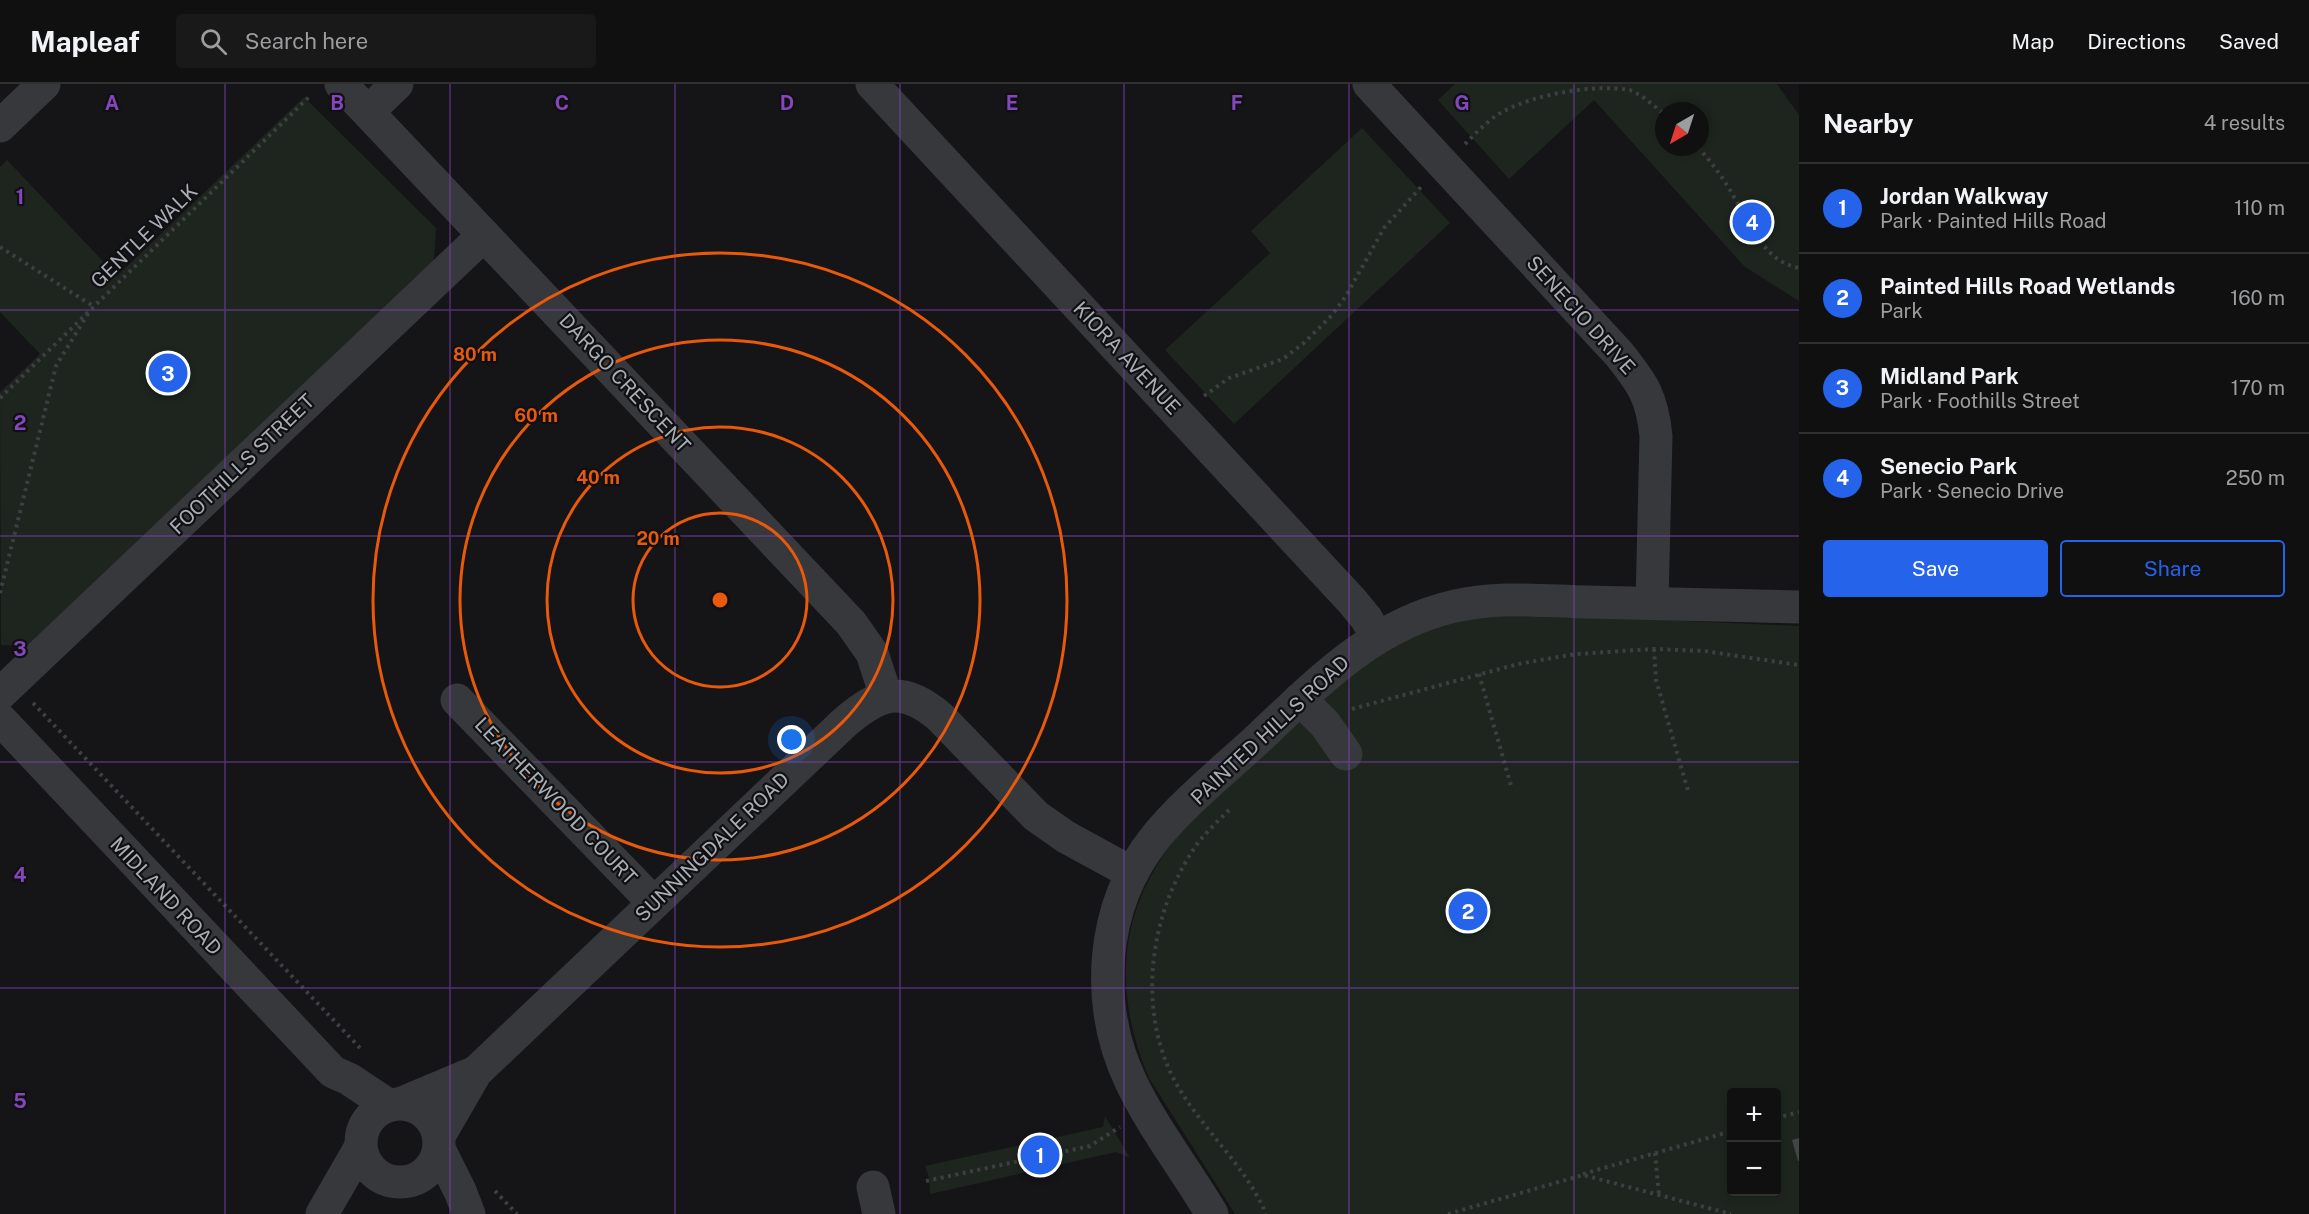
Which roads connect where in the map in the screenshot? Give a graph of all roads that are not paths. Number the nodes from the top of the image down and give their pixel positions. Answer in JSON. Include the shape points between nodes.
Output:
{"nodes":[{"id":1,"x":44,"y":84,"type":"edge"},
{"id":2,"x":341,"y":84,"type":"edge"},
{"id":3,"x":397,"y":84,"type":"edge"},
{"id":4,"x":872,"y":84,"type":"edge"},
{"id":5,"x":1369,"y":84,"type":"edge"},
{"id":6,"x":368,"y":112,"type":"junction"},
{"id":7,"x":0,"y":126,"type":"edge"},
{"id":8,"x":484,"y":234,"type":"junction"},
{"id":9,"x":1652,"y":603,"type":"junction"},
{"id":10,"x":1799,"y":607,"type":"edge"},
{"id":11,"x":1377,"y":637,"type":"junction"},
{"id":12,"x":6,"y":688,"type":"edge"},
{"id":13,"x":886,"y":696,"type":"junction"},
{"id":14,"x":1300,"y":699,"type":"junction"},
{"id":15,"x":458,"y":700,"type":"dead end"},
{"id":16,"x":0,"y":719,"type":"edge"},
{"id":17,"x":1346,"y":754,"type":"dead end"},
{"id":18,"x":1132,"y":873,"type":"junction"},
{"id":19,"x":654,"y":903,"type":"junction"},
{"id":20,"x":333,"y":1072,"type":"junction"},
{"id":21,"x":476,"y":1072,"type":"junction"},
{"id":22,"x":395,"y":1104,"type":"junction"},
{"id":23,"x":361,"y":1139,"type":"junction"},
{"id":24,"x":439,"y":1142,"type":"junction"},
{"id":25,"x":398,"y":1181,"type":"junction"},
{"id":26,"x":322,"y":1214,"type":"edge"},
{"id":27,"x":328,"y":1214,"type":"edge"},
{"id":28,"x":468,"y":1214,"type":"edge"},
{"id":29,"x":1212,"y":1214,"type":"edge"}],
"edges":[{"from":1,"to":7,"type":"street"},
{"from":2,"to":6,"type":"street","name":"DARGO CRESCENT"},
{"from":3,"to":6,"type":"street"},
{"from":4,"to":11,"type":"street","name":"KIORA AVENUE","via":[[1352,601]]},
{"from":5,"to":9,"type":"street","name":"SENECIO DRIVE","via":[[1619,354],[1648,395],[1656,436]]},
{"from":6,"to":8,"type":"street","name":"DARGO CRESCENT"},
{"from":8,"to":12,"type":"street","name":"FOOTHILLS STREET"},
{"from":8,"to":13,"type":"street","name":"DARGO CRESCENT","via":[[851,623],[872,653]]},
{"from":9,"to":10,"type":"street","name":"PAINTED HILLS ROAD"},
{"from":9,"to":11,"type":"street","name":"PAINTED HILLS ROAD","via":[[1485,601],[1425,614]]},
{"from":11,"to":14,"type":"street","name":"PAINTED HILLS ROAD"},
{"from":13,"to":18,"type":"street","via":[[910,697],[925,704],[1036,816]]},
{"from":13,"to":19,"type":"street","name":"SUNNINGDALE ROAD","via":[[843,723]]},
{"from":14,"to":17,"type":"street","via":[[1325,723]]},
{"from":14,"to":18,"type":"street","name":"PAINTED HILLS ROAD","via":[[1170,821]]},
{"from":15,"to":19,"type":"street","name":"LEATHERWOOD COURT"},
{"from":16,"to":20,"type":"street","name":"MIDLAND ROAD"},
{"from":18,"to":29,"type":"street","name":"PAINTED HILLS ROAD","via":[[1110,937],[1108,992],[1112,1025],[1132,1084]]},
{"from":19,"to":21,"type":"street","name":"SUNNINGDALE ROAD"},
{"from":20,"to":22,"type":"street","name":"MIDLAND ROAD"},
{"from":20,"to":23,"type":"street","name":"MIDLAND ROAD"},
{"from":21,"to":22,"type":"street","name":"SUNNINGDALE ROAD"},
{"from":21,"to":24,"type":"street","name":"SUNNINGDALE ROAD"},
{"from":22,"to":23,"type":"street","via":[[377,1110],[368,1119]]},
{"from":22,"to":24,"type":"street","via":[[414,1106],[426,1113],[434,1123]]},
{"from":23,"to":25,"type":"street","via":[[370,1169]]},
{"from":23,"to":26,"type":"street"},
{"from":24,"to":25,"type":"street","via":[[428,1170],[419,1178]]},
{"from":24,"to":28,"type":"street"},
{"from":25,"to":27,"type":"street"},
{"from":25,"to":28,"type":"street"}]}
